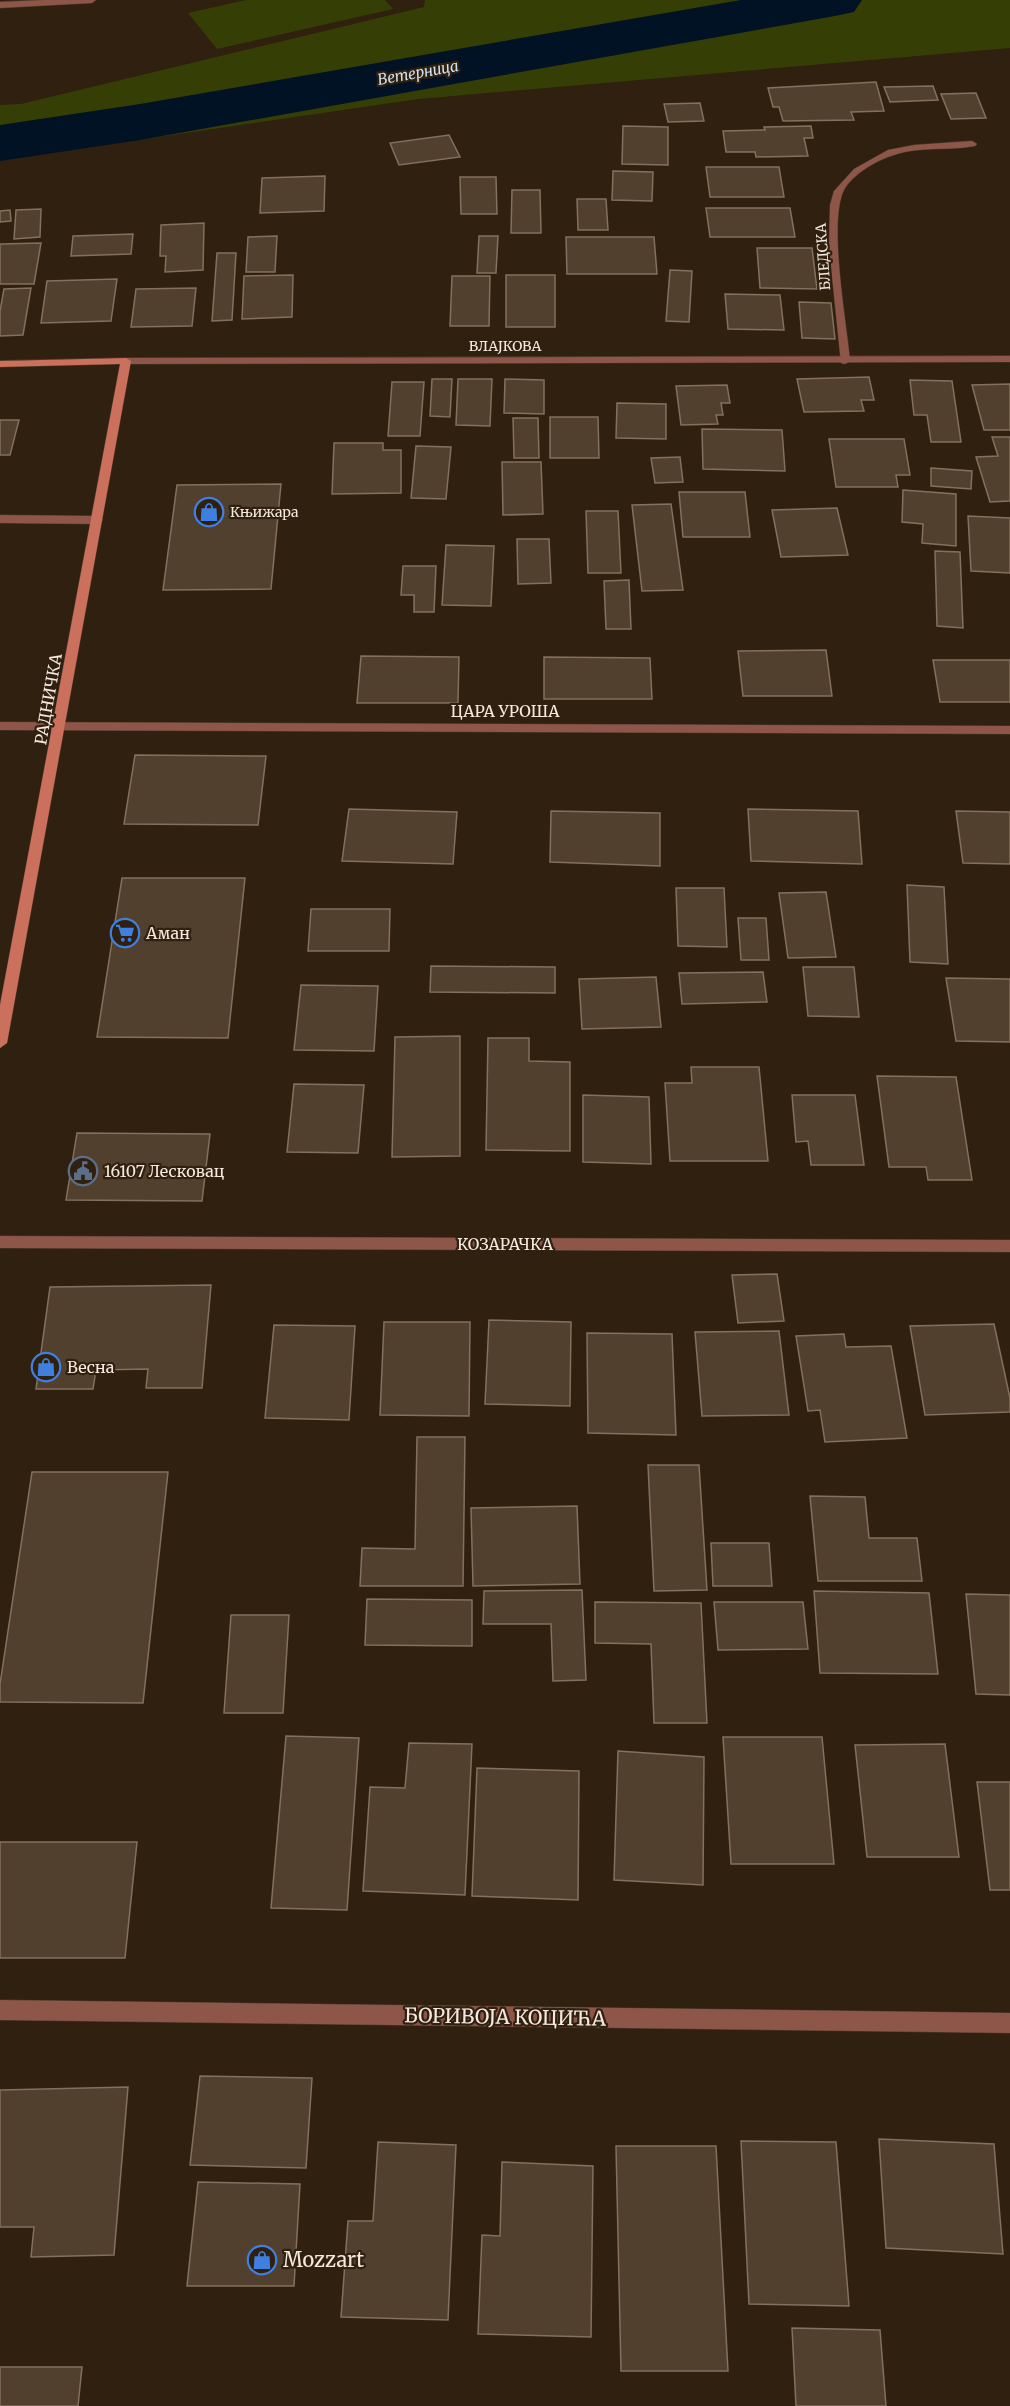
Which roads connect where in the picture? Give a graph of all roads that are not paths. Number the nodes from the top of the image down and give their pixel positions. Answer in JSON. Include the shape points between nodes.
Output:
{"nodes":[{"id":1,"x":92,"y":0,"type":"edge"},
{"id":2,"x":0,"y":5,"type":"edge"},
{"id":3,"x":972,"y":144,"type":"dead end"},
{"id":4,"x":1010,"y":359,"type":"edge"},
{"id":5,"x":126,"y":361,"type":"junction"},
{"id":6,"x":845,"y":361,"type":"junction"},
{"id":7,"x":0,"y":364,"type":"edge"},
{"id":8,"x":0,"y":519,"type":"edge"},
{"id":9,"x":97,"y":520,"type":"junction"},
{"id":10,"x":0,"y":726,"type":"edge"},
{"id":11,"x":60,"y":726,"type":"junction"},
{"id":12,"x":1010,"y":730,"type":"edge"},
{"id":13,"x":0,"y":1043,"type":"edge"},
{"id":14,"x":0,"y":1242,"type":"edge"},
{"id":15,"x":1010,"y":1246,"type":"edge"},
{"id":16,"x":0,"y":2010,"type":"edge"},
{"id":17,"x":1010,"y":2023,"type":"edge"}],
"edges":[{"from":1,"to":2,"type":"street"},
{"from":3,"to":6,"type":"street","name":"БЛЕДСКА","via":[[922,147],[881,156],[858,170],[839,190],[833,234]]},
{"from":4,"to":6,"type":"street","name":"ВЛАЈКОВА"},
{"from":5,"to":6,"type":"street","name":"ВЛАЈКОВА"},
{"from":5,"to":7,"type":"main road","name":"ВЛАЈКОВА"},
{"from":5,"to":9,"type":"main road","name":"РАДНИЧКА"},
{"from":8,"to":9,"type":"street"},
{"from":9,"to":11,"type":"main road","name":"РАДНИЧКА"},
{"from":10,"to":11,"type":"street","name":"ЦАРА УРОША"},
{"from":11,"to":12,"type":"street","name":"ЦАРА УРОША"},
{"from":11,"to":13,"type":"main road","name":"РАДНИЧКА"},
{"from":14,"to":15,"type":"street","name":"КОЗАРАЧКА"},
{"from":16,"to":17,"type":"street","name":"БОРИВОЈА КОЦИЋА"}]}
